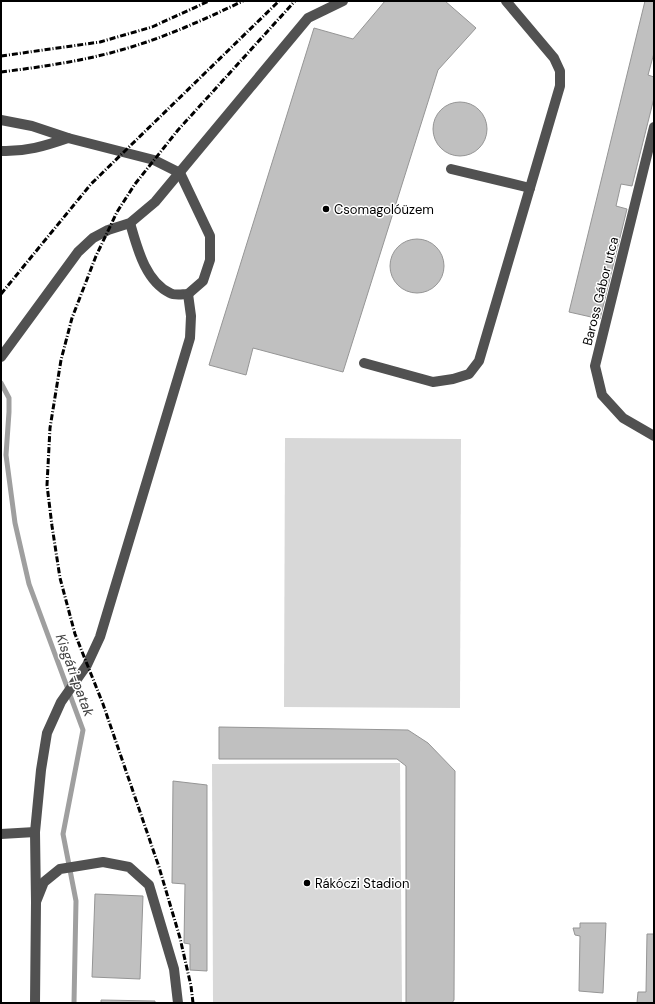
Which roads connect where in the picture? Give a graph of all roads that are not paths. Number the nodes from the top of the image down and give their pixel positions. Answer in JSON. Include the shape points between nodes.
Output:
{"nodes":[{"id":1,"x":343,"y":1,"type":"edge"},
{"id":2,"x":506,"y":1,"type":"edge"},
{"id":3,"x":1,"y":120,"type":"edge"},
{"id":4,"x":654,"y":127,"type":"edge"},
{"id":5,"x":68,"y":138,"type":"junction"},
{"id":6,"x":1,"y":151,"type":"edge"},
{"id":7,"x":450,"y":169,"type":"dead end"},
{"id":8,"x":180,"y":173,"type":"junction"},
{"id":9,"x":530,"y":188,"type":"junction"},
{"id":10,"x":130,"y":223,"type":"junction"},
{"id":11,"x":188,"y":294,"type":"junction"},
{"id":12,"x":1,"y":357,"type":"edge"},
{"id":13,"x":364,"y":363,"type":"dead end"},
{"id":14,"x":654,"y":436,"type":"edge"},
{"id":15,"x":35,"y":832,"type":"junction"},
{"id":16,"x":1,"y":834,"type":"edge"},
{"id":17,"x":36,"y":902,"type":"junction"},
{"id":18,"x":35,"y":1003,"type":"edge"},
{"id":19,"x":178,"y":1003,"type":"edge"}],
"edges":[{"from":1,"to":8,"type":"lane","via":[[308,18]]},
{"from":2,"to":9,"type":"lane","via":[[554,58],[560,71],[560,86]]},
{"from":3,"to":5,"type":"lane","via":[[32,126]]},
{"from":4,"to":14,"type":"lane","name":"Baross Gábor utca","via":[[595,366],[602,395],[623,418]]},
{"from":5,"to":6,"type":"lane","via":[[38,148]]},
{"from":5,"to":8,"type":"lane","via":[[154,160]]},
{"from":7,"to":9,"type":"lane"},
{"from":8,"to":10,"type":"lane","via":[[155,202]]},
{"from":8,"to":11,"type":"lane","via":[[210,236],[210,260],[203,281]]},
{"from":9,"to":13,"type":"lane","via":[[479,361],[469,374],[433,382]]},
{"from":10,"to":11,"type":"lane","via":[[153,280],[171,294]]},
{"from":10,"to":12,"type":"lane","via":[[93,238],[78,252]]},
{"from":11,"to":15,"type":"lane","via":[[190,338],[100,637],[88,665],[61,702],[48,733],[41,770]]},
{"from":15,"to":16,"type":"lane"},
{"from":15,"to":17,"type":"lane"},
{"from":17,"to":18,"type":"lane"},
{"from":17,"to":19,"type":"lane","via":[[44,882],[60,869],[103,862],[129,867],[149,885],[174,969]]}]}
